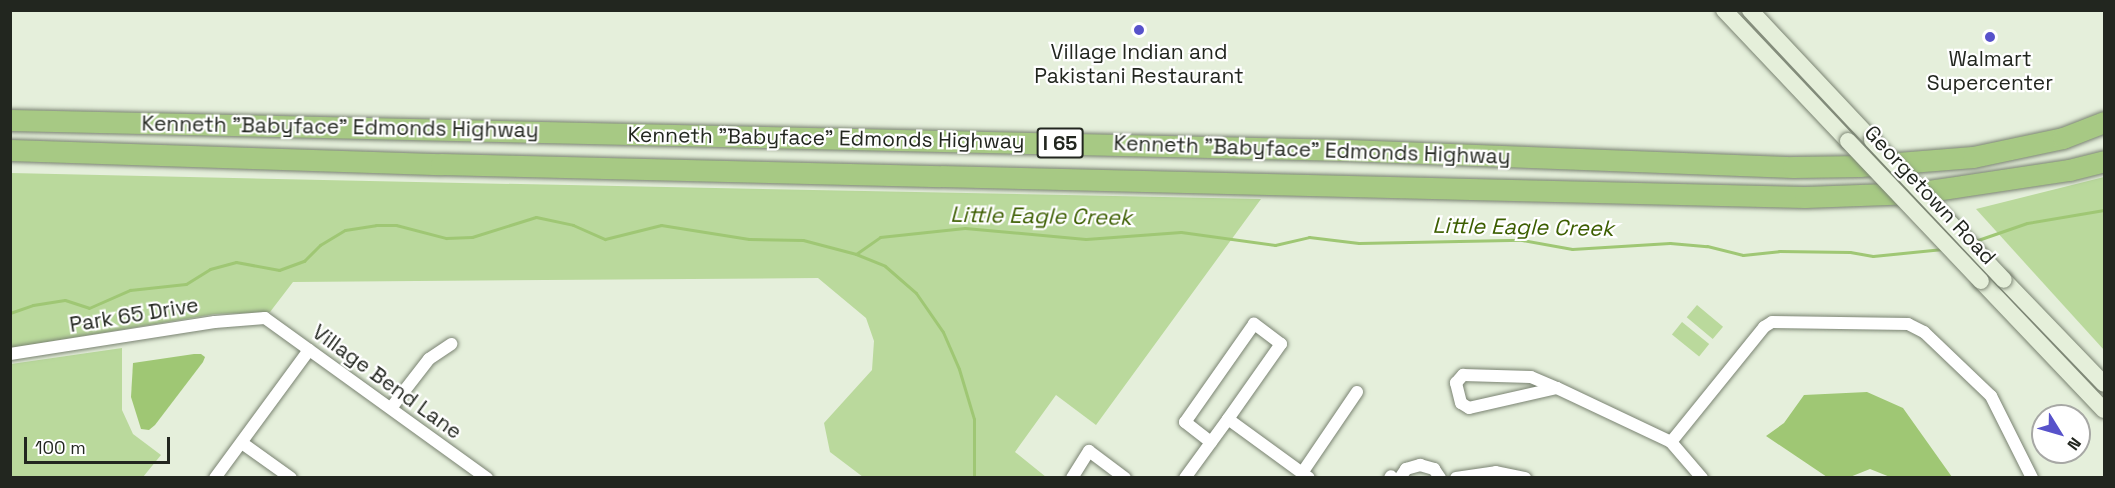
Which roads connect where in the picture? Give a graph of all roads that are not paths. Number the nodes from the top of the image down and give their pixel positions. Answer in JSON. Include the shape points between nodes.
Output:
{"nodes":[{"id":1,"x":1724,"y":10,"type":"edge"},
{"id":2,"x":1750,"y":10,"type":"edge"},
{"id":3,"x":10,"y":120,"type":"edge"},
{"id":4,"x":2104,"y":122,"type":"edge"},
{"id":5,"x":10,"y":150,"type":"edge"},
{"id":6,"x":2104,"y":161,"type":"edge"},
{"id":7,"x":265,"y":318,"type":"joint"},
{"id":8,"x":451,"y":344,"type":"dead end"},
{"id":9,"x":309,"y":350,"type":"junction"},
{"id":10,"x":10,"y":354,"type":"edge"},
{"id":11,"x":2104,"y":384,"type":"edge"},
{"id":12,"x":1557,"y":388,"type":"junction"},
{"id":13,"x":1357,"y":392,"type":"dead end"},
{"id":14,"x":391,"y":408,"type":"junction"},
{"id":15,"x":2104,"y":410,"type":"edge"},
{"id":16,"x":1228,"y":419,"type":"junction"},
{"id":17,"x":242,"y":442,"type":"junction"},
{"id":18,"x":1211,"y":442,"type":"junction"},
{"id":19,"x":1671,"y":442,"type":"junction"},
{"id":20,"x":1306,"y":475,"type":"edge"},
{"id":21,"x":215,"y":477,"type":"edge"},
{"id":22,"x":291,"y":477,"type":"edge"},
{"id":23,"x":487,"y":477,"type":"edge"},
{"id":24,"x":1072,"y":477,"type":"edge"},
{"id":25,"x":1125,"y":477,"type":"edge"},
{"id":26,"x":1185,"y":477,"type":"edge"},
{"id":27,"x":1394,"y":477,"type":"edge"},
{"id":28,"x":1440,"y":477,"type":"edge"},
{"id":29,"x":1456,"y":477,"type":"edge"},
{"id":30,"x":1525,"y":477,"type":"edge"},
{"id":31,"x":1702,"y":477,"type":"edge"},
{"id":32,"x":2032,"y":477,"type":"edge"}],
"edges":[{"from":1,"to":15,"type":"main road","name":"Georgetown Road","bridge":true},
{"from":2,"to":11,"type":"main road","name":"Georgetown Road","bridge":true},
{"from":3,"to":4,"type":"highway","name":"Kenneth \"Babyface\" Edmonds Highway","number":"I 65","via":[[1347,150],[1793,167],[1973,157],[2063,138]]},
{"from":5,"to":6,"type":"highway","name":"Kenneth \"Babyface\" Edmonds Highway","number":"I 65","via":[[1805,197],[1915,193]]},
{"from":7,"to":9,"type":"street","name":"Village Bend Lane"},
{"from":7,"to":10,"type":"street","name":"Park 65 Drive","via":[[215,322]]},
{"from":8,"to":14,"type":"street","via":[[429,359]]},
{"from":9,"to":14,"type":"street","name":"Village Bend Lane"},
{"from":9,"to":17,"type":"street"},
{"from":12,"to":12,"type":"street","via":[[1469,408],[1461,401],[1456,382],[1463,375],[1529,377]]},
{"from":12,"to":19,"type":"street"},
{"from":13,"to":20,"type":"street"},
{"from":14,"to":23,"type":"street","name":"Village Bend Lane"},
{"from":16,"to":18,"type":"street"},
{"from":16,"to":18,"type":"street","via":[[1281,344],[1254,324],[1185,423]]},
{"from":16,"to":20,"type":"street"},
{"from":17,"to":21,"type":"street"},
{"from":17,"to":22,"type":"street"},
{"from":18,"to":26,"type":"street"},
{"from":19,"to":31,"type":"street"},
{"from":19,"to":32,"type":"street","via":[[1772,322],[1908,324],[1922,330],[1991,396]]},
{"from":24,"to":25,"type":"street","via":[[1089,452]]},
{"from":27,"to":28,"type":"street","via":[[1420,465],[1434,469]]},
{"from":29,"to":30,"type":"street","via":[[1486,472]]}]}
